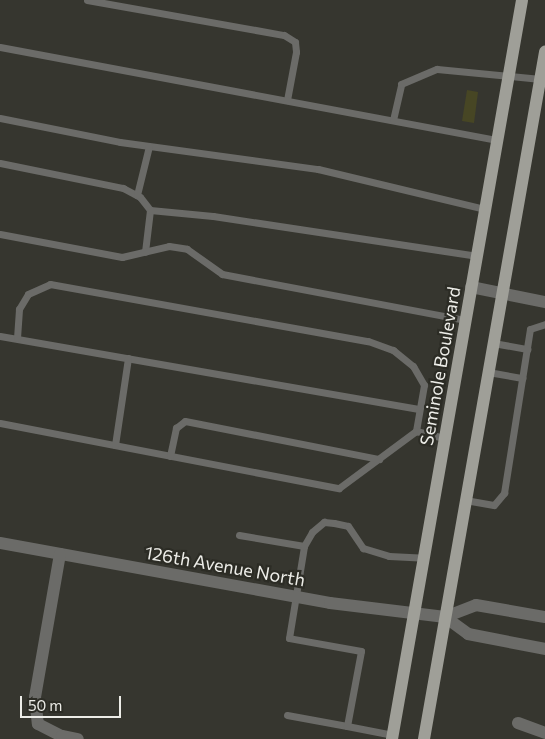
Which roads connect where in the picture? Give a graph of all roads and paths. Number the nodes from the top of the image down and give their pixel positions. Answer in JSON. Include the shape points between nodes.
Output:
{"nodes":[{"id":1,"x":87,"y":0,"type":"edge"},
{"id":2,"x":522,"y":0,"type":"edge"},
{"id":3,"x":121,"y":3,"type":"edge"},
{"id":4,"x":0,"y":47,"type":"edge"},
{"id":5,"x":545,"y":52,"type":"edge"},
{"id":6,"x":508,"y":77,"type":"junction"},
{"id":7,"x":543,"y":79,"type":"edge"},
{"id":8,"x":288,"y":100,"type":"junction"},
{"id":9,"x":0,"y":118,"type":"edge"},
{"id":10,"x":393,"y":120,"type":"junction"},
{"id":11,"x":497,"y":140,"type":"junction"},
{"id":12,"x":149,"y":146,"type":"junction"},
{"id":13,"x":0,"y":163,"type":"edge"},
{"id":14,"x":137,"y":195,"type":"junction"},
{"id":15,"x":485,"y":209,"type":"junction"},
{"id":16,"x":150,"y":210,"type":"junction"},
{"id":17,"x":0,"y":234,"type":"edge"},
{"id":18,"x":145,"y":252,"type":"junction"},
{"id":19,"x":476,"y":256,"type":"junction"},
{"id":20,"x":471,"y":287,"type":"junction"},
{"id":21,"x":502,"y":294,"type":"junction"},
{"id":22,"x":545,"y":302,"type":"edge"},
{"id":23,"x":465,"y":320,"type":"junction"},
{"id":24,"x":545,"y":324,"type":"edge"},
{"id":25,"x":0,"y":336,"type":"edge"},
{"id":26,"x":17,"y":338,"type":"junction"},
{"id":27,"x":493,"y":343,"type":"junction"},
{"id":28,"x":527,"y":349,"type":"junction"},
{"id":29,"x":128,"y":358,"type":"junction"},
{"id":30,"x":488,"y":372,"type":"junction"},
{"id":31,"x":522,"y":378,"type":"junction"},
{"id":32,"x":419,"y":409,"type":"junction"},
{"id":33,"x":0,"y":423,"type":"edge"},
{"id":34,"x":416,"y":431,"type":"junction"},
{"id":35,"x":445,"y":438,"type":"junction"},
{"id":36,"x":115,"y":445,"type":"junction"},
{"id":37,"x":170,"y":456,"type":"junction"},
{"id":38,"x":379,"y":459,"type":"junction"},
{"id":39,"x":465,"y":500,"type":"junction"},
{"id":40,"x":239,"y":535,"type":"dead end"},
{"id":41,"x":0,"y":542,"type":"edge"},
{"id":42,"x":304,"y":546,"type":"junction"},
{"id":43,"x":60,"y":554,"type":"junction"},
{"id":44,"x":424,"y":558,"type":"junction"},
{"id":45,"x":296,"y":596,"type":"junction"},
{"id":46,"x":415,"y":613,"type":"junction"},
{"id":47,"x":445,"y":617,"type":"junction"},
{"id":48,"x":545,"y":617,"type":"edge"},
{"id":49,"x":545,"y":649,"type":"edge"},
{"id":50,"x":287,"y":716,"type":"dead end"},
{"id":51,"x":518,"y":723,"type":"dead end"},
{"id":52,"x":347,"y":726,"type":"junction"},
{"id":53,"x":545,"y":733,"type":"edge"},
{"id":54,"x":393,"y":737,"type":"edge"},
{"id":55,"x":78,"y":739,"type":"edge"},
{"id":56,"x":424,"y":739,"type":"edge"}],
"edges":[{"from":1,"to":3,"type":"lane"},
{"from":2,"to":6,"type":"main road","name":"Seminole Boulevard"},
{"from":3,"to":8,"type":"lane","via":[[284,35],[295,42],[296,52]]},
{"from":4,"to":8,"type":"lane"},
{"from":5,"to":7,"type":"main road"},
{"from":6,"to":7,"type":"lane"},
{"from":6,"to":10,"type":"lane","via":[[437,69],[401,84]]},
{"from":6,"to":11,"type":"main road","name":"Seminole Boulevard"},
{"from":7,"to":21,"type":"main road"},
{"from":8,"to":10,"type":"lane"},
{"from":9,"to":12,"type":"lane"},
{"from":10,"to":11,"type":"lane"},
{"from":11,"to":15,"type":"main road","name":"Seminole Boulevard"},
{"from":12,"to":14,"type":"lane"},
{"from":12,"to":15,"type":"lane","via":[[318,169]]},
{"from":13,"to":14,"type":"lane","via":[[123,188]]},
{"from":14,"to":16,"type":"lane"},
{"from":15,"to":19,"type":"main road","name":"Seminole Boulevard"},
{"from":16,"to":18,"type":"lane"},
{"from":16,"to":19,"type":"lane","via":[[213,216]]},
{"from":17,"to":18,"type":"lane","via":[[122,257]]},
{"from":18,"to":23,"type":"lane","via":[[169,246],[188,249],[222,274]]},
{"from":19,"to":20,"type":"main road","name":"Seminole Boulevard"},
{"from":20,"to":21,"type":"street"},
{"from":20,"to":23,"type":"main road","name":"Seminole Boulevard"},
{"from":21,"to":22,"type":"street"},
{"from":21,"to":27,"type":"main road"},
{"from":23,"to":35,"type":"main road","name":"Seminole Boulevard"},
{"from":24,"to":28,"type":"lane","via":[[530,328]]},
{"from":25,"to":26,"type":"lane"},
{"from":26,"to":29,"type":"lane"},
{"from":26,"to":32,"type":"lane","via":[[20,309],[28,294],[50,284],[368,342],[393,350],[413,366],[424,385]]},
{"from":27,"to":28,"type":"lane"},
{"from":27,"to":30,"type":"main road"},
{"from":28,"to":31,"type":"lane"},
{"from":29,"to":32,"type":"lane"},
{"from":29,"to":36,"type":"lane"},
{"from":30,"to":31,"type":"lane"},
{"from":30,"to":39,"type":"main road"},
{"from":31,"to":39,"type":"lane","via":[[504,493],[494,505]]},
{"from":32,"to":34,"type":"lane"},
{"from":33,"to":36,"type":"lane"},
{"from":34,"to":35,"type":"lane"},
{"from":34,"to":38,"type":"lane"},
{"from":35,"to":44,"type":"main road","name":"Seminole Boulevard"},
{"from":36,"to":37,"type":"lane"},
{"from":37,"to":38,"type":"lane","via":[[339,488]]},
{"from":37,"to":38,"type":"lane","via":[[176,428],[185,421]]},
{"from":39,"to":47,"type":"main road"},
{"from":40,"to":42,"type":"lane"},
{"from":41,"to":43,"type":"street","name":"126th Avenue North"},
{"from":42,"to":44,"type":"lane","via":[[312,532],[324,522],[329,522],[348,526],[363,548],[389,556]]},
{"from":42,"to":45,"type":"lane"},
{"from":43,"to":45,"type":"street","name":"126th Avenue North"},
{"from":43,"to":55,"type":"street","via":[[35,697],[38,724],[62,736]]},
{"from":44,"to":46,"type":"main road","name":"Seminole Boulevard"},
{"from":45,"to":46,"type":"street","name":"126th Avenue North"},
{"from":45,"to":52,"type":"lane","via":[[289,638],[361,651]]},
{"from":46,"to":47,"type":"street","name":"126th Avenue North"},
{"from":46,"to":54,"type":"main road","name":"Seminole Boulevard"},
{"from":47,"to":48,"type":"street","via":[[476,605]]},
{"from":47,"to":49,"type":"street","via":[[468,634]]},
{"from":47,"to":56,"type":"main road"},
{"from":50,"to":52,"type":"lane"},
{"from":51,"to":53,"type":"street"},
{"from":52,"to":54,"type":"lane"}]}
